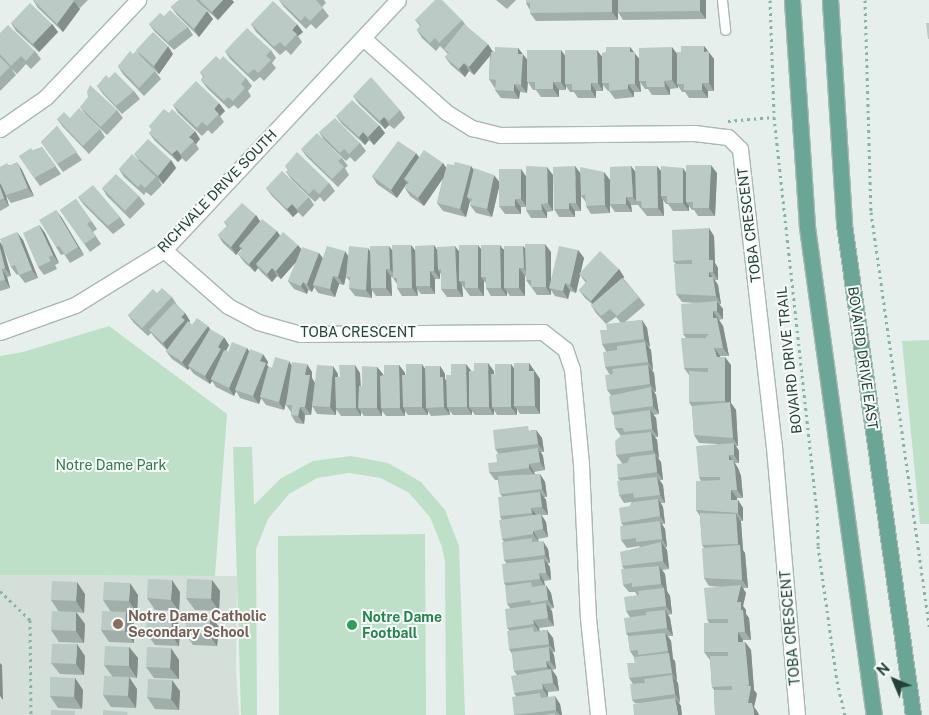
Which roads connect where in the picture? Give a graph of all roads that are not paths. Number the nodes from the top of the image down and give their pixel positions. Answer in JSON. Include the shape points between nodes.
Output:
{"nodes":[{"id":1,"x":138,"y":0,"type":"edge"},
{"id":2,"x":398,"y":0,"type":"edge"},
{"id":3,"x":722,"y":0,"type":"edge"},
{"id":4,"x":792,"y":0,"type":"edge"},
{"id":5,"x":830,"y":0,"type":"edge"},
{"id":6,"x":725,"y":30,"type":"dead end"},
{"id":7,"x":363,"y":38,"type":"junction"},
{"id":8,"x":0,"y":130,"type":"edge"},
{"id":9,"x":164,"y":250,"type":"junction"},
{"id":10,"x":0,"y":332,"type":"edge"},
{"id":11,"x":598,"y":715,"type":"edge"},
{"id":12,"x":797,"y":715,"type":"edge"},
{"id":13,"x":874,"y":715,"type":"edge"},
{"id":14,"x":913,"y":715,"type":"edge"}],
"edges":[{"from":1,"to":8,"type":"street","via":[[46,97]]},
{"from":2,"to":7,"type":"street","name":"RICHVALE DRIVE SOUTH"},
{"from":3,"to":6,"type":"lane"},
{"from":4,"to":13,"type":"main road","via":[[807,227]]},
{"from":5,"to":14,"type":"main road","name":"BOVAIRD DRIVE EAST","via":[[844,224]]},
{"from":7,"to":9,"type":"street","name":"RICHVALE DRIVE SOUTH"},
{"from":7,"to":12,"type":"street","name":"TOBA CRESCENT","via":[[446,112],[472,128],[500,135],[694,133],[728,137],[740,149],[774,447]]},
{"from":9,"to":10,"type":"street","name":"RICHVALE DRIVE SOUTH","via":[[75,305]]},
{"from":9,"to":11,"type":"street","name":"TOBA CRESCENT","via":[[228,306],[258,322],[300,334],[543,332],[565,349],[572,369],[581,466],[588,618]]}]}
